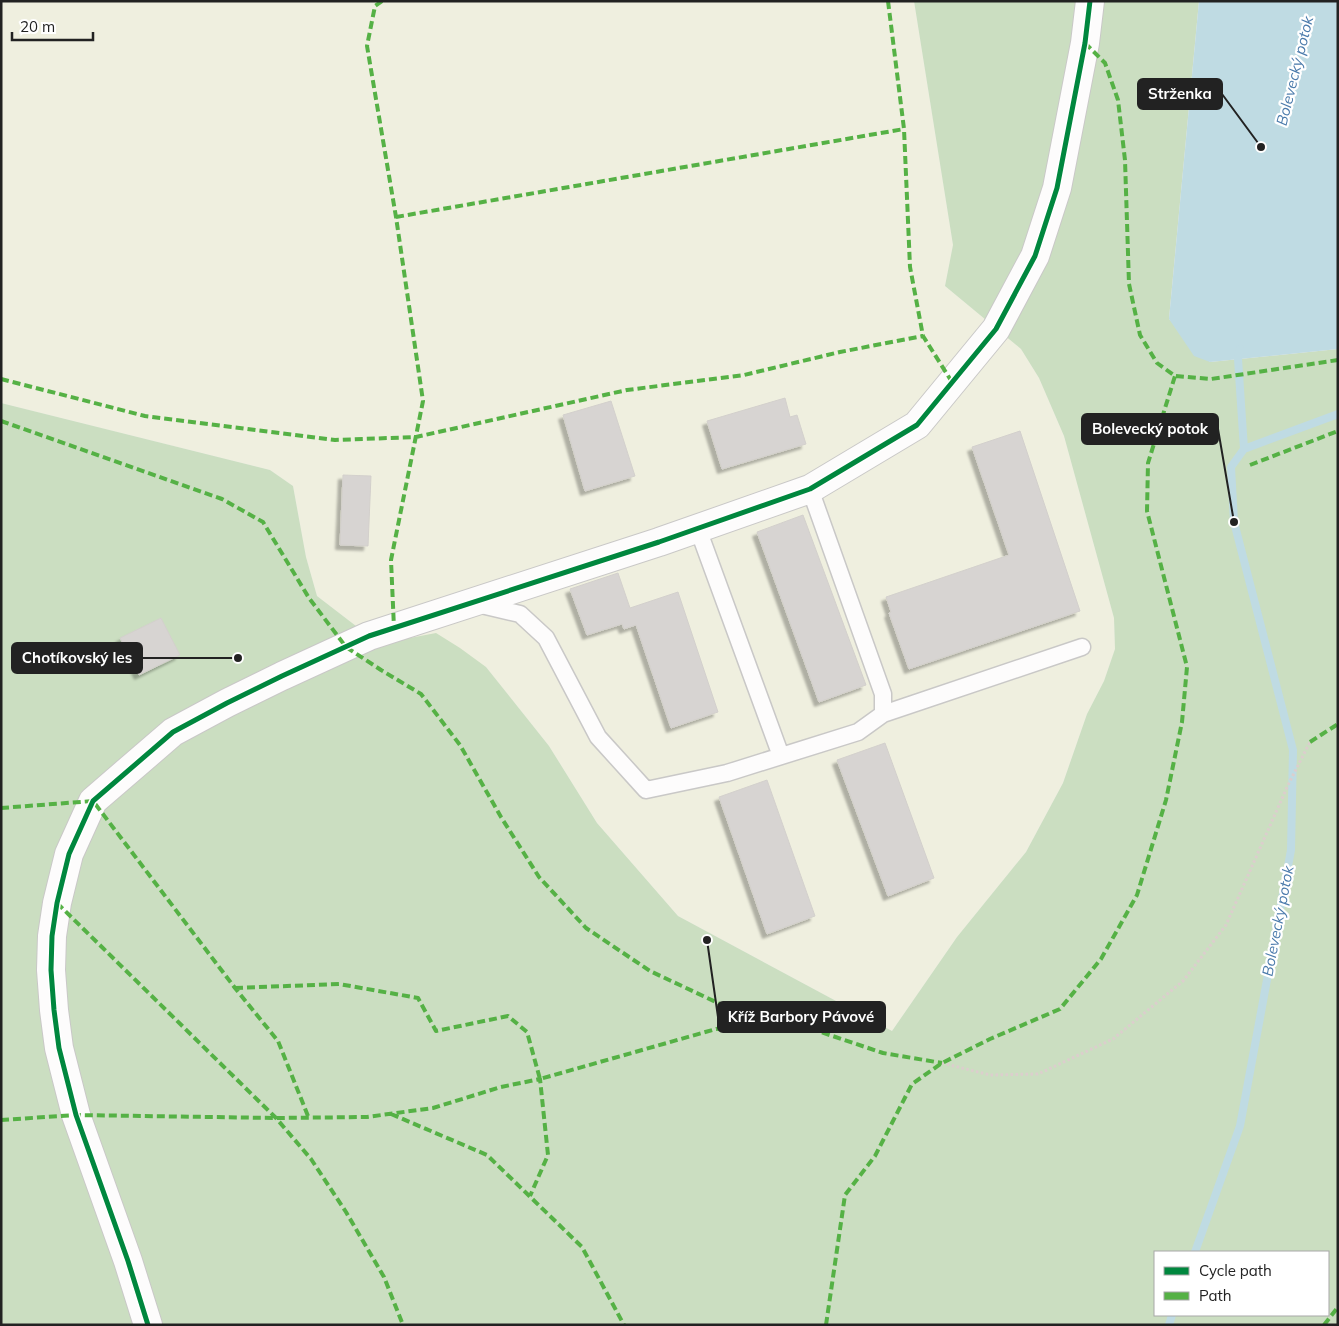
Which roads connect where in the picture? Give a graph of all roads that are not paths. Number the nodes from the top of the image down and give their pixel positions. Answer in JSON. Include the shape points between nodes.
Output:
{"nodes":[{"id":1,"x":1090,"y":1,"type":"edge"},
{"id":2,"x":810,"y":489,"type":"junction"},
{"id":3,"x":698,"y":529,"type":"junction"},
{"id":4,"x":473,"y":603,"type":"junction"},
{"id":5,"x":1082,"y":647,"type":"dead end"},
{"id":6,"x":883,"y":714,"type":"junction"},
{"id":7,"x":781,"y":756,"type":"junction"},
{"id":8,"x":148,"y":1325,"type":"edge"}],
"edges":[{"from":1,"to":2,"type":"street","via":[[1057,188],[1035,256],[996,329],[917,425]]},
{"from":2,"to":3,"type":"street"},
{"from":2,"to":6,"type":"lane","via":[[884,694]]},
{"from":3,"to":4,"type":"street"},
{"from":3,"to":7,"type":"lane"},
{"from":4,"to":7,"type":"lane","via":[[520,614],[546,638],[598,737],[646,790],[728,773]]},
{"from":4,"to":8,"type":"street","via":[[369,636],[174,732],[93,801],[69,854],[52,936],[51,970],[59,1048],[76,1115]]},
{"from":5,"to":6,"type":"lane"},
{"from":6,"to":7,"type":"lane","via":[[858,732]]}]}
